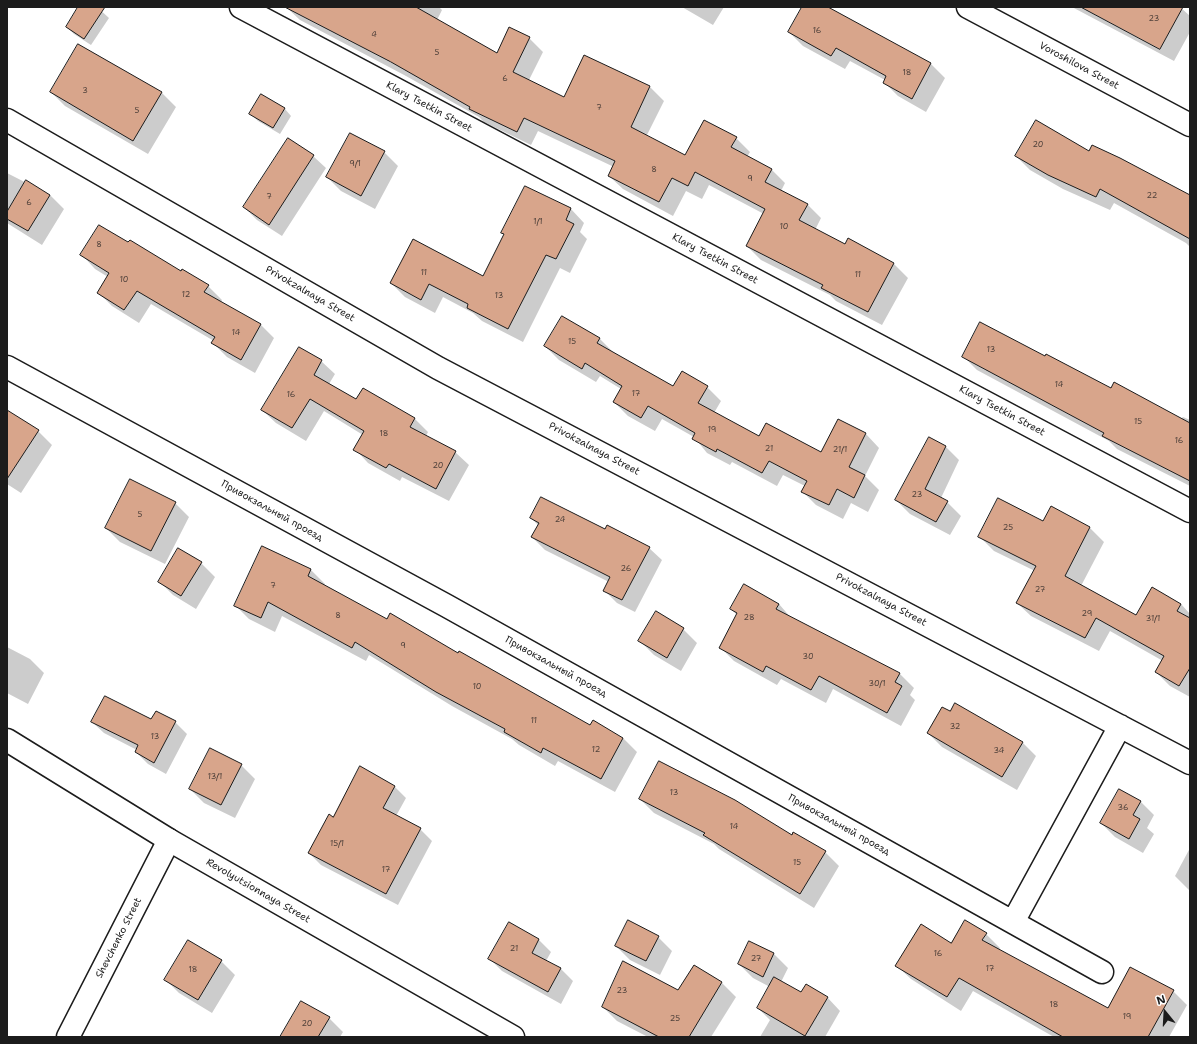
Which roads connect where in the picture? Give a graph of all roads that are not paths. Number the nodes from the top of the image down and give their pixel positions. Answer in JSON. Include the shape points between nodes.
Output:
{"nodes":[{"id":1,"x":241,"y":7,"type":"edge"},
{"id":2,"x":968,"y":7,"type":"edge"},
{"id":3,"x":7,"y":120,"type":"edge"},
{"id":4,"x":1190,"y":125,"type":"edge"},
{"id":5,"x":7,"y":366,"type":"edge"},
{"id":6,"x":1190,"y":511,"type":"edge"},
{"id":7,"x":1120,"y":726,"type":"junction"},
{"id":8,"x":7,"y":740,"type":"edge"},
{"id":9,"x":1190,"y":763,"type":"edge"},
{"id":10,"x":169,"y":840,"type":"junction"},
{"id":11,"x":1013,"y":922,"type":"junction"},
{"id":12,"x":1102,"y":972,"type":"dead end"},
{"id":13,"x":68,"y":1037,"type":"edge"},
{"id":14,"x":513,"y":1037,"type":"edge"}],
"edges":[{"from":1,"to":6,"type":"street","name":"Klary Tsetkin Street"},
{"from":2,"to":4,"type":"street","name":"Voroshilova Street"},
{"from":3,"to":7,"type":"street","name":"Privokzalnaya Street","via":[[438,368]]},
{"from":5,"to":11,"type":"street","name":"Привокзальный проезд","via":[[446,606]]},
{"from":7,"to":9,"type":"street","name":"Privokzalnaya Street"},
{"from":7,"to":11,"type":"street"},
{"from":8,"to":10,"type":"street","name":"Revolyutsionnaya Street"},
{"from":10,"to":13,"type":"street","name":"Shevchenko Street"},
{"from":10,"to":14,"type":"street","name":"Revolyutsionnaya Street"},
{"from":11,"to":12,"type":"street","name":"Привокзальный проезд"}]}
